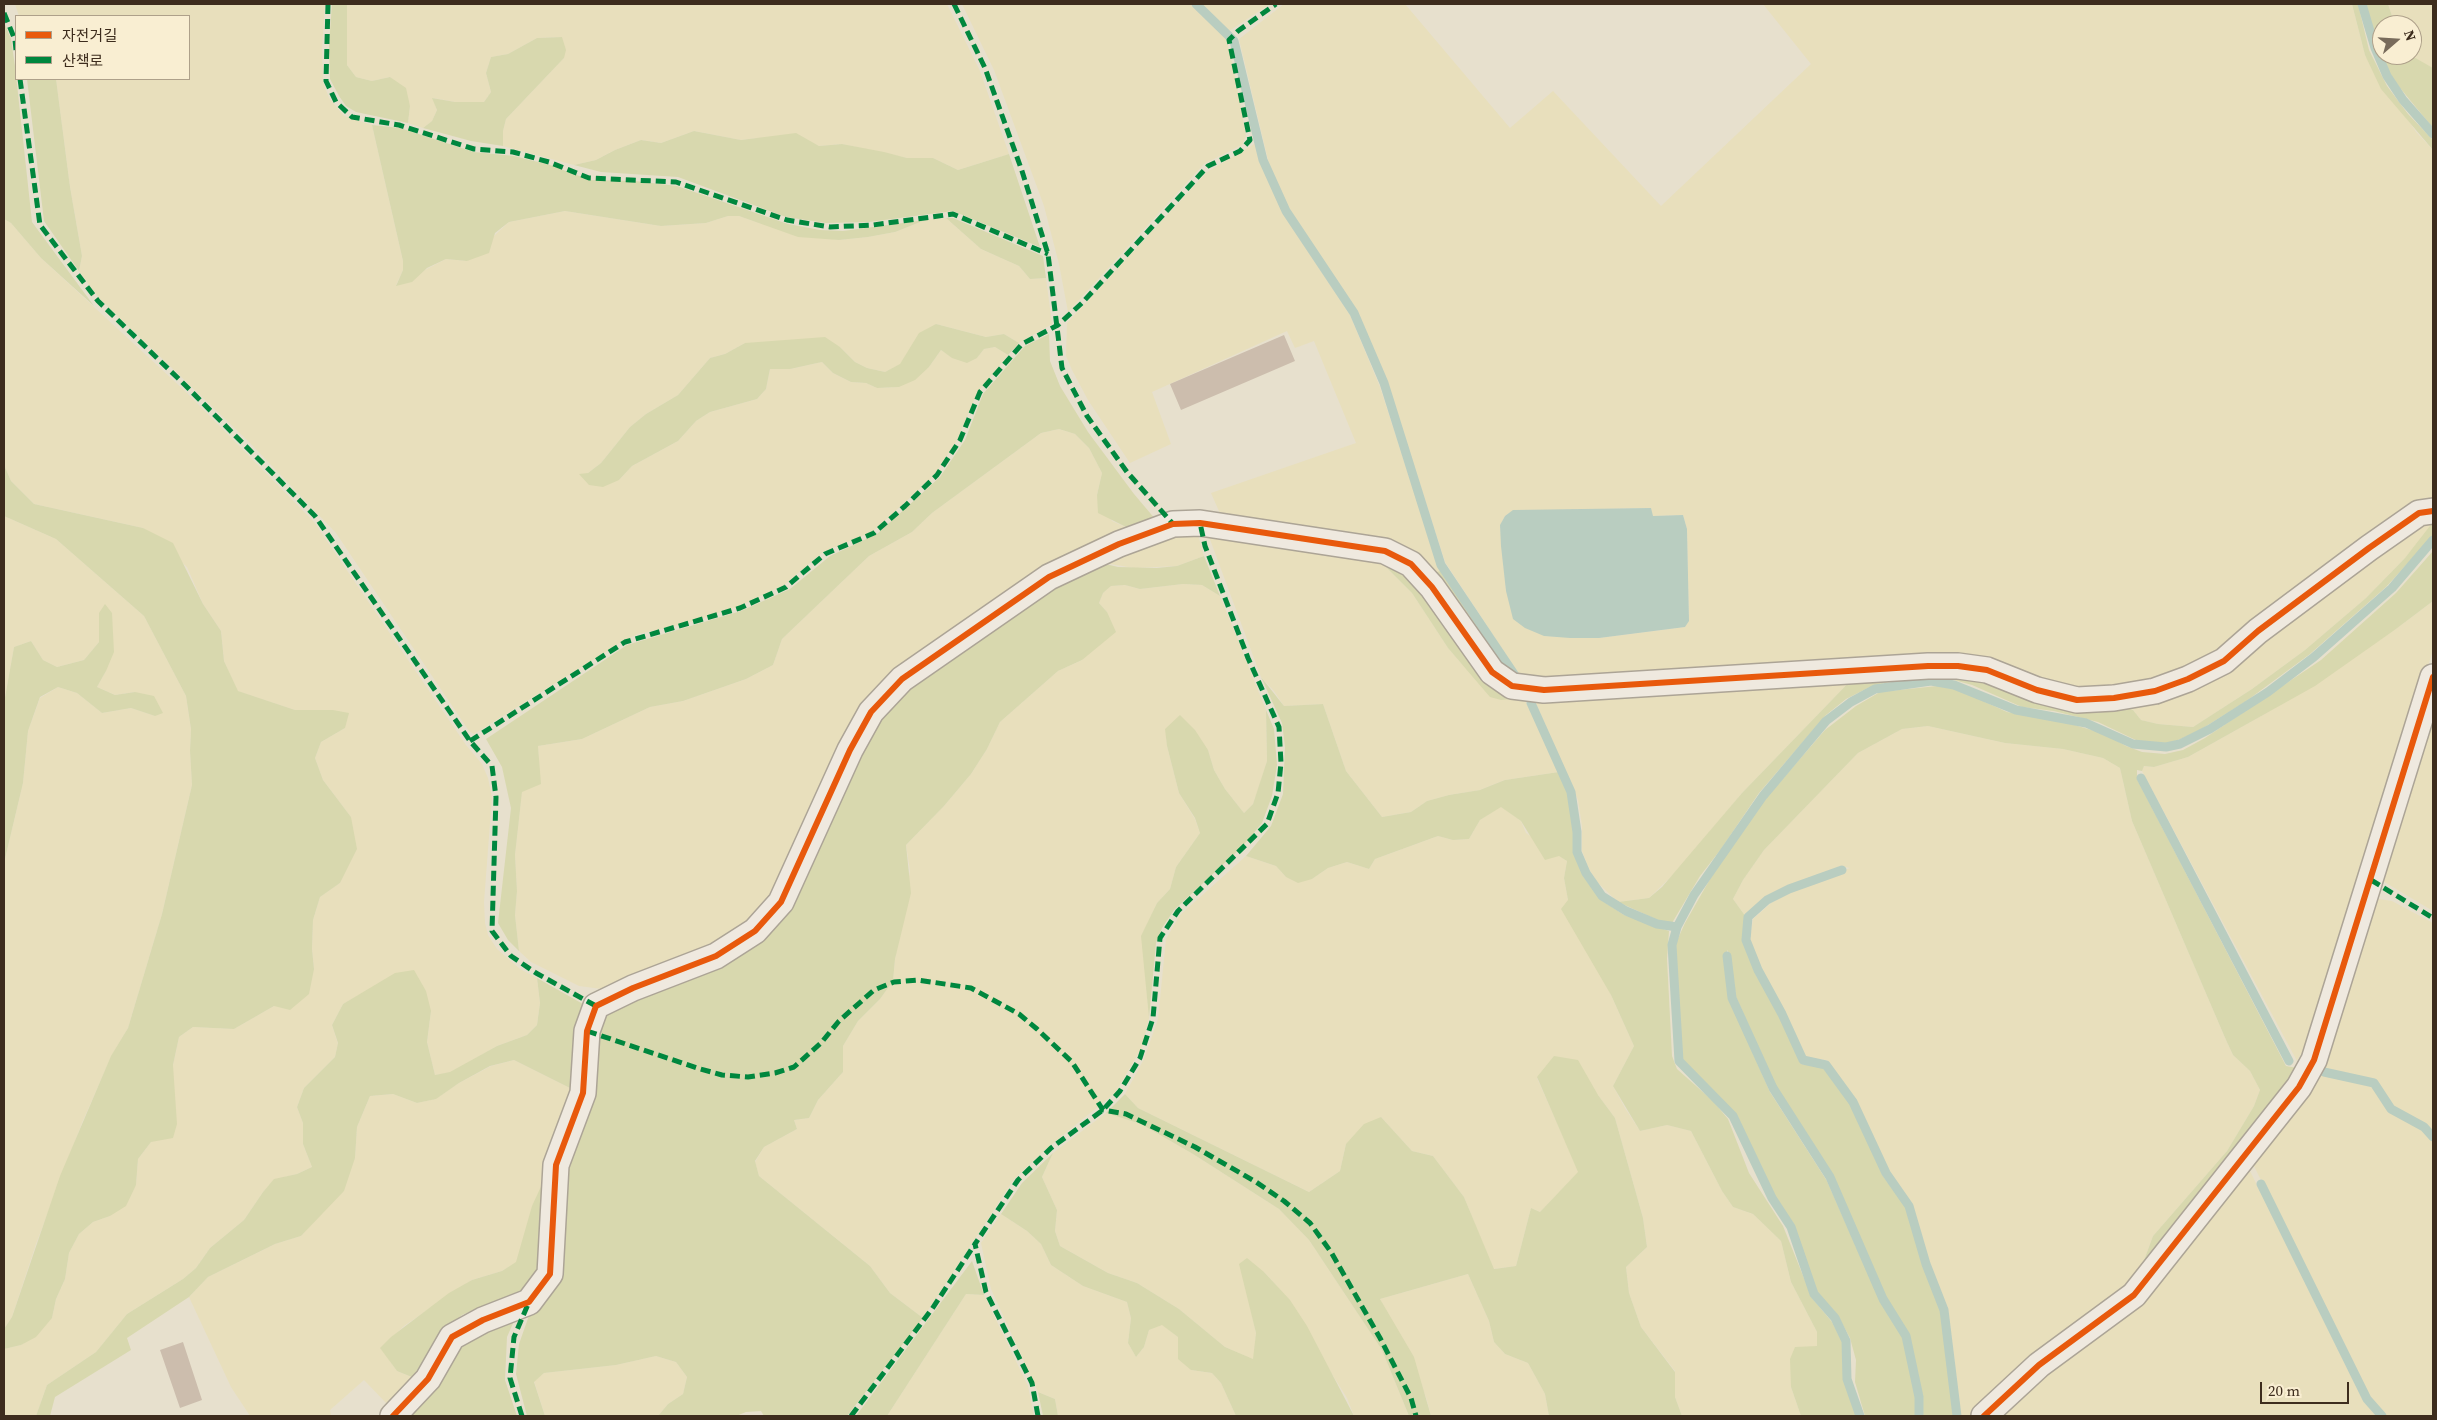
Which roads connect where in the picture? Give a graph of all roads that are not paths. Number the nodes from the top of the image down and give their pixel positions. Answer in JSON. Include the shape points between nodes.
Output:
{"nodes":[{"id":1,"x":2433,"y":511,"type":"edge"},
{"id":2,"x":2433,"y":677,"type":"edge"},
{"id":3,"x":393,"y":1416,"type":"edge"},
{"id":4,"x":1984,"y":1416,"type":"edge"}],
"edges":[{"from":1,"to":3,"type":"street","via":[[2419,513],[2376,543],[2258,631],[2224,661],[2155,691],[2077,700],[2037,690],[1987,670],[1958,666],[1544,690],[1512,686],[1492,672],[1432,587],[1411,564],[1385,551],[1200,523],[1173,524],[1119,544],[1049,577],[902,678],[871,712],[781,902],[755,931],[716,956],[596,1006],[587,1031],[582,1093],[556,1165],[550,1274],[529,1302],[483,1320],[452,1337],[428,1379]]},
{"from":2,"to":4,"type":"street","via":[[2314,1060],[2299,1087],[2134,1295],[2039,1365]]}]}
